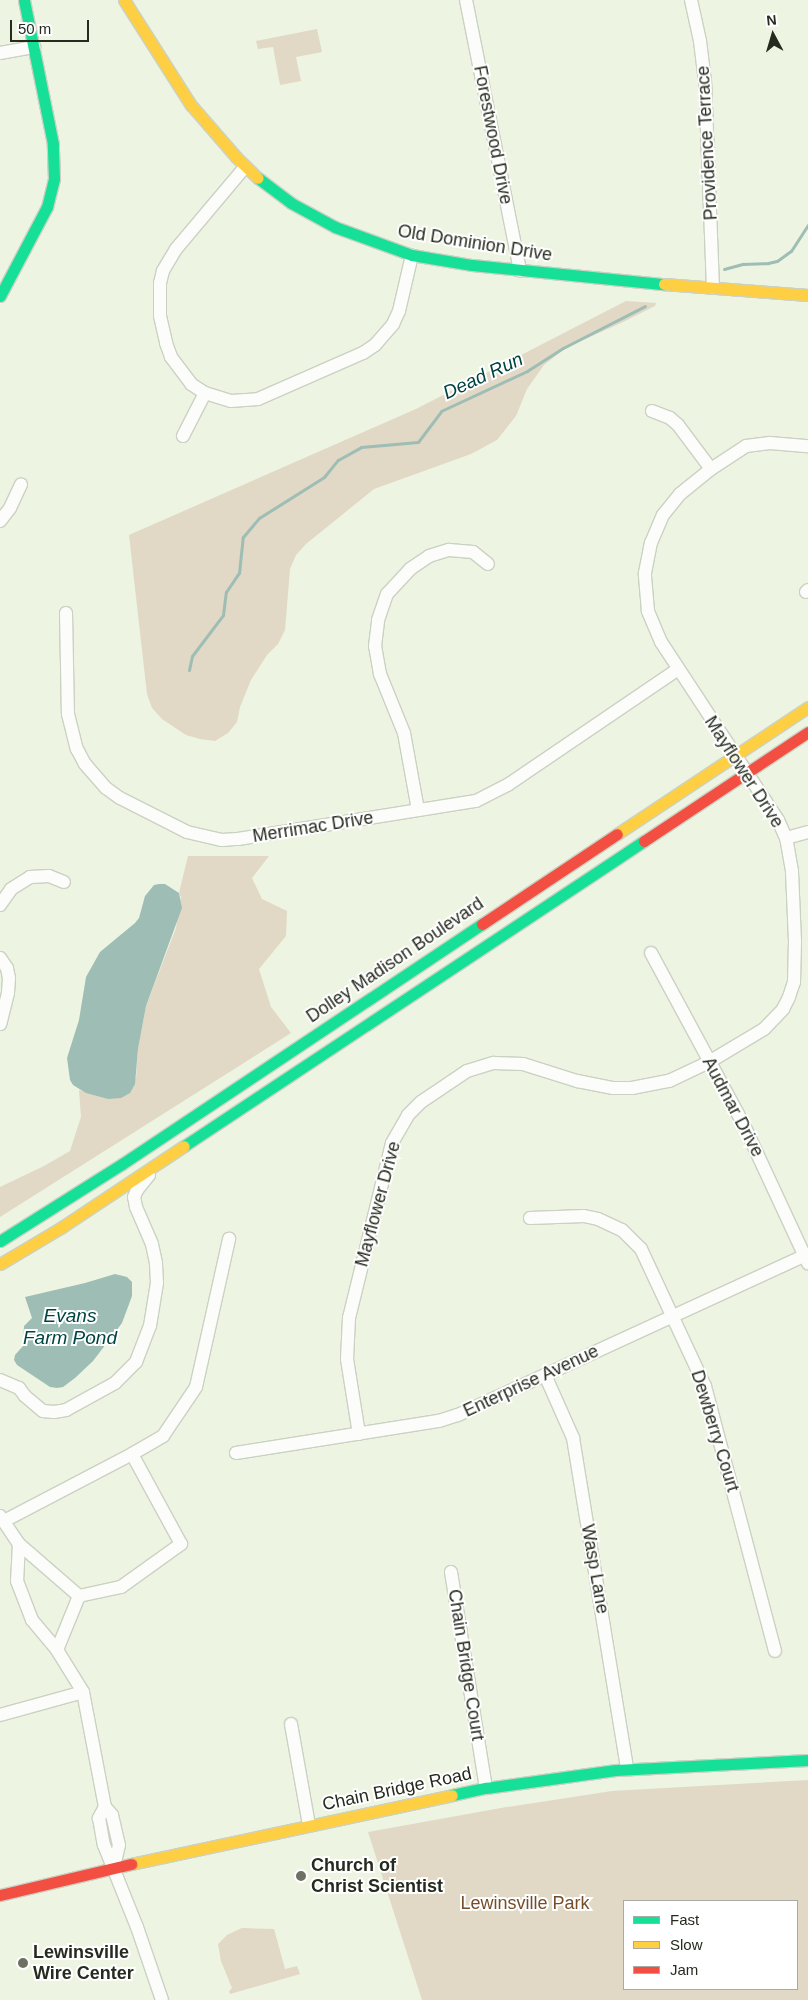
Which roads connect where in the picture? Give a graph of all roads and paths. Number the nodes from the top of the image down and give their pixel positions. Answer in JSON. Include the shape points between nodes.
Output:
{"nodes":[{"id":1,"x":24,"y":0,"type":"edge"},
{"id":2,"x":124,"y":0,"type":"edge"},
{"id":3,"x":466,"y":0,"type":"edge"},
{"id":4,"x":691,"y":0,"type":"edge"},
{"id":5,"x":34,"y":47,"type":"junction"},
{"id":6,"x":0,"y":53,"type":"edge"},
{"id":7,"x":245,"y":167,"type":"junction"},
{"id":8,"x":412,"y":255,"type":"junction"},
{"id":9,"x":520,"y":271,"type":"junction"},
{"id":10,"x":713,"y":288,"type":"junction"},
{"id":11,"x":808,"y":295,"type":"edge"},
{"id":12,"x":0,"y":296,"type":"edge"},
{"id":13,"x":205,"y":393,"type":"junction"},
{"id":14,"x":652,"y":411,"type":"dead end"},
{"id":15,"x":183,"y":436,"type":"dead end"},
{"id":16,"x":808,"y":446,"type":"edge"},
{"id":17,"x":711,"y":469,"type":"junction"},
{"id":18,"x":21,"y":484,"type":"dead end"},
{"id":19,"x":0,"y":521,"type":"edge"},
{"id":20,"x":488,"y":564,"type":"dead end"},
{"id":21,"x":66,"y":613,"type":"dead end"},
{"id":22,"x":678,"y":670,"type":"junction"},
{"id":23,"x":808,"y":706,"type":"edge"},
{"id":24,"x":808,"y":732,"type":"edge"},
{"id":25,"x":735,"y":755,"type":"junction"},
{"id":26,"x":746,"y":773,"type":"junction"},
{"id":27,"x":418,"y":810,"type":"junction"},
{"id":28,"x":808,"y":832,"type":"edge"},
{"id":29,"x":786,"y":838,"type":"junction"},
{"id":30,"x":64,"y":882,"type":"dead end"},
{"id":31,"x":0,"y":905,"type":"edge"},
{"id":32,"x":651,"y":953,"type":"dead end"},
{"id":33,"x":0,"y":958,"type":"edge"},
{"id":34,"x":0,"y":1024,"type":"edge"},
{"id":35,"x":709,"y":1062,"type":"junction"},
{"id":36,"x":158,"y":1162,"type":"junction"},
{"id":37,"x":530,"y":1218,"type":"dead end"},
{"id":38,"x":41,"y":1240,"type":"junction"},
{"id":39,"x":229,"y":1240,"type":"dead end"},
{"id":40,"x":0,"y":1241,"type":"edge"},
{"id":41,"x":807,"y":1258,"type":"edge"},
{"id":42,"x":0,"y":1264,"type":"edge"},
{"id":43,"x":0,"y":1272,"type":"edge"},
{"id":44,"x":673,"y":1316,"type":"junction"},
{"id":45,"x":546,"y":1375,"type":"junction"},
{"id":46,"x":0,"y":1380,"type":"edge"},
{"id":47,"x":359,"y":1434,"type":"junction"},
{"id":48,"x":236,"y":1453,"type":"dead end"},
{"id":49,"x":132,"y":1454,"type":"junction"},
{"id":50,"x":2,"y":1519,"type":"edge"},
{"id":51,"x":19,"y":1544,"type":"junction"},
{"id":52,"x":451,"y":1572,"type":"dead end"},
{"id":53,"x":79,"y":1596,"type":"junction"},
{"id":54,"x":57,"y":1650,"type":"junction"},
{"id":55,"x":775,"y":1651,"type":"dead end"},
{"id":56,"x":83,"y":1692,"type":"junction"},
{"id":57,"x":0,"y":1715,"type":"edge"},
{"id":58,"x":291,"y":1724,"type":"dead end"},
{"id":59,"x":808,"y":1760,"type":"edge"},
{"id":60,"x":627,"y":1769,"type":"junction"},
{"id":61,"x":486,"y":1788,"type":"junction"},
{"id":62,"x":309,"y":1825,"type":"junction"},
{"id":63,"x":114,"y":1867,"type":"junction"},
{"id":64,"x":0,"y":1896,"type":"edge"},
{"id":65,"x":162,"y":2000,"type":"edge"}],
"edges":[{"from":1,"to":5,"type":"main road"},
{"from":2,"to":7,"type":"main road","name":"Old Dominion Drive","via":[[191,105]]},
{"from":3,"to":9,"type":"street","name":"Forestwood Drive"},
{"from":4,"to":10,"type":"street","name":"Providence Terrace","via":[[705,80]]},
{"from":5,"to":6,"type":"street"},
{"from":5,"to":12,"type":"main road","via":[[52,144],[54,180],[47,208]]},
{"from":7,"to":8,"type":"main road","name":"Old Dominion Drive","via":[[308,214],[361,238]]},
{"from":7,"to":13,"type":"street","via":[[176,249],[160,283],[160,316],[171,357],[191,384]]},
{"from":8,"to":9,"type":"main road","name":"Old Dominion Drive"},
{"from":8,"to":13,"type":"street","via":[[399,311],[389,330],[375,345],[258,399],[231,401]]},
{"from":9,"to":10,"type":"main road","name":"Old Dominion Drive"},
{"from":10,"to":11,"type":"main road","name":"Old Dominion Drive"},
{"from":13,"to":15,"type":"street"},
{"from":14,"to":17,"type":"street","via":[[678,425]]},
{"from":16,"to":17,"type":"street","name":"Mayflower Drive","via":[[770,443],[746,446]]},
{"from":17,"to":22,"type":"street","name":"Mayflower Drive","via":[[668,507],[654,534],[646,562],[645,591],[650,617]]},
{"from":18,"to":19,"type":"street"},
{"from":20,"to":27,"type":"street","via":[[472,552],[449,550],[429,556],[410,569],[387,594],[378,620],[375,646],[380,674],[404,733]]},
{"from":21,"to":27,"type":"street","name":"Merrimac Drive","via":[[71,732],[90,770],[120,798],[187,832],[222,840]]},
{"from":22,"to":25,"type":"street","name":"Mayflower Drive"},
{"from":22,"to":27,"type":"street","name":"Merrimac Drive","via":[[488,796],[476,801]]},
{"from":23,"to":25,"type":"main road","name":"Dolley Madison Boulevard"},
{"from":24,"to":26,"type":"main road","name":"Dolley Madison Boulevard"},
{"from":25,"to":26,"type":"street","name":"Mayflower Drive"},
{"from":25,"to":40,"type":"main road","name":"Dolley Madison Boulevard","via":[[122,1164]]},
{"from":26,"to":29,"type":"street","name":"Mayflower Drive","via":[[778,820]]},
{"from":26,"to":36,"type":"main road","name":"Dolley Madison Boulevard"},
{"from":28,"to":29,"type":"street"},
{"from":29,"to":35,"type":"street","name":"Mayflower Drive","via":[[792,871],[795,941],[794,975],[789,997],[775,1020],[764,1029]]},
{"from":30,"to":31,"type":"street","via":[[49,876],[30,877],[11,889]]},
{"from":32,"to":35,"type":"street","name":"Audmar Drive"},
{"from":33,"to":34,"type":"street","via":[[9,978]]},
{"from":35,"to":41,"type":"street","name":"Audmar Drive","via":[[742,1121]]},
{"from":35,"to":47,"type":"street","name":"Mayflower Drive","via":[[660,1083],[632,1088],[577,1081],[523,1064],[494,1063],[459,1076],[420,1102],[395,1136],[386,1160],[349,1318],[347,1359]]},
{"from":36,"to":38,"type":"main road","name":"Dolley Madison Boulevard"},
{"from":36,"to":46,"type":"street","via":[[134,1197],[152,1244],[157,1283],[150,1326],[136,1362],[115,1383],[66,1410],[54,1412],[43,1411],[19,1388]]},
{"from":37,"to":44,"type":"street","name":"Dewberry Court","via":[[584,1216],[622,1230],[641,1250]]},
{"from":38,"to":42,"type":"main road","name":"Dolley Madison Boulevard"},
{"from":38,"to":43,"type":"main road"},
{"from":39,"to":49,"type":"street","via":[[196,1387],[163,1436]]},
{"from":41,"to":44,"type":"street","name":"Enterprise Avenue"},
{"from":44,"to":45,"type":"street","name":"Enterprise Avenue"},
{"from":44,"to":55,"type":"street","name":"Dewberry Court","via":[[708,1395]]},
{"from":45,"to":47,"type":"street","name":"Enterprise Avenue","via":[[439,1421]]},
{"from":45,"to":60,"type":"street","name":"Wasp Lane","via":[[573,1438]]},
{"from":47,"to":48,"type":"street","name":"Enterprise Avenue"},
{"from":49,"to":50,"type":"street"},
{"from":49,"to":53,"type":"street","via":[[181,1544],[121,1586]]},
{"from":50,"to":51,"type":"street"},
{"from":51,"to":53,"type":"street"},
{"from":51,"to":54,"type":"street","via":[[17,1581],[32,1620]]},
{"from":52,"to":61,"type":"street","name":"Chain Bridge Court"},
{"from":53,"to":54,"type":"street"},
{"from":54,"to":56,"type":"street"},
{"from":56,"to":57,"type":"street"},
{"from":56,"to":63,"type":"street","via":[[105,1807],[112,1815],[119,1845]]},
{"from":58,"to":62,"type":"street"},
{"from":59,"to":60,"type":"main road","name":"Chain Bridge Road"},
{"from":60,"to":61,"type":"main road","name":"Chain Bridge Road"},
{"from":61,"to":62,"type":"main road","name":"Chain Bridge Road"},
{"from":62,"to":63,"type":"main road","name":"Chain Bridge Road"},
{"from":63,"to":64,"type":"main road","name":"Chain Bridge Road"},
{"from":63,"to":65,"type":"street"}]}
